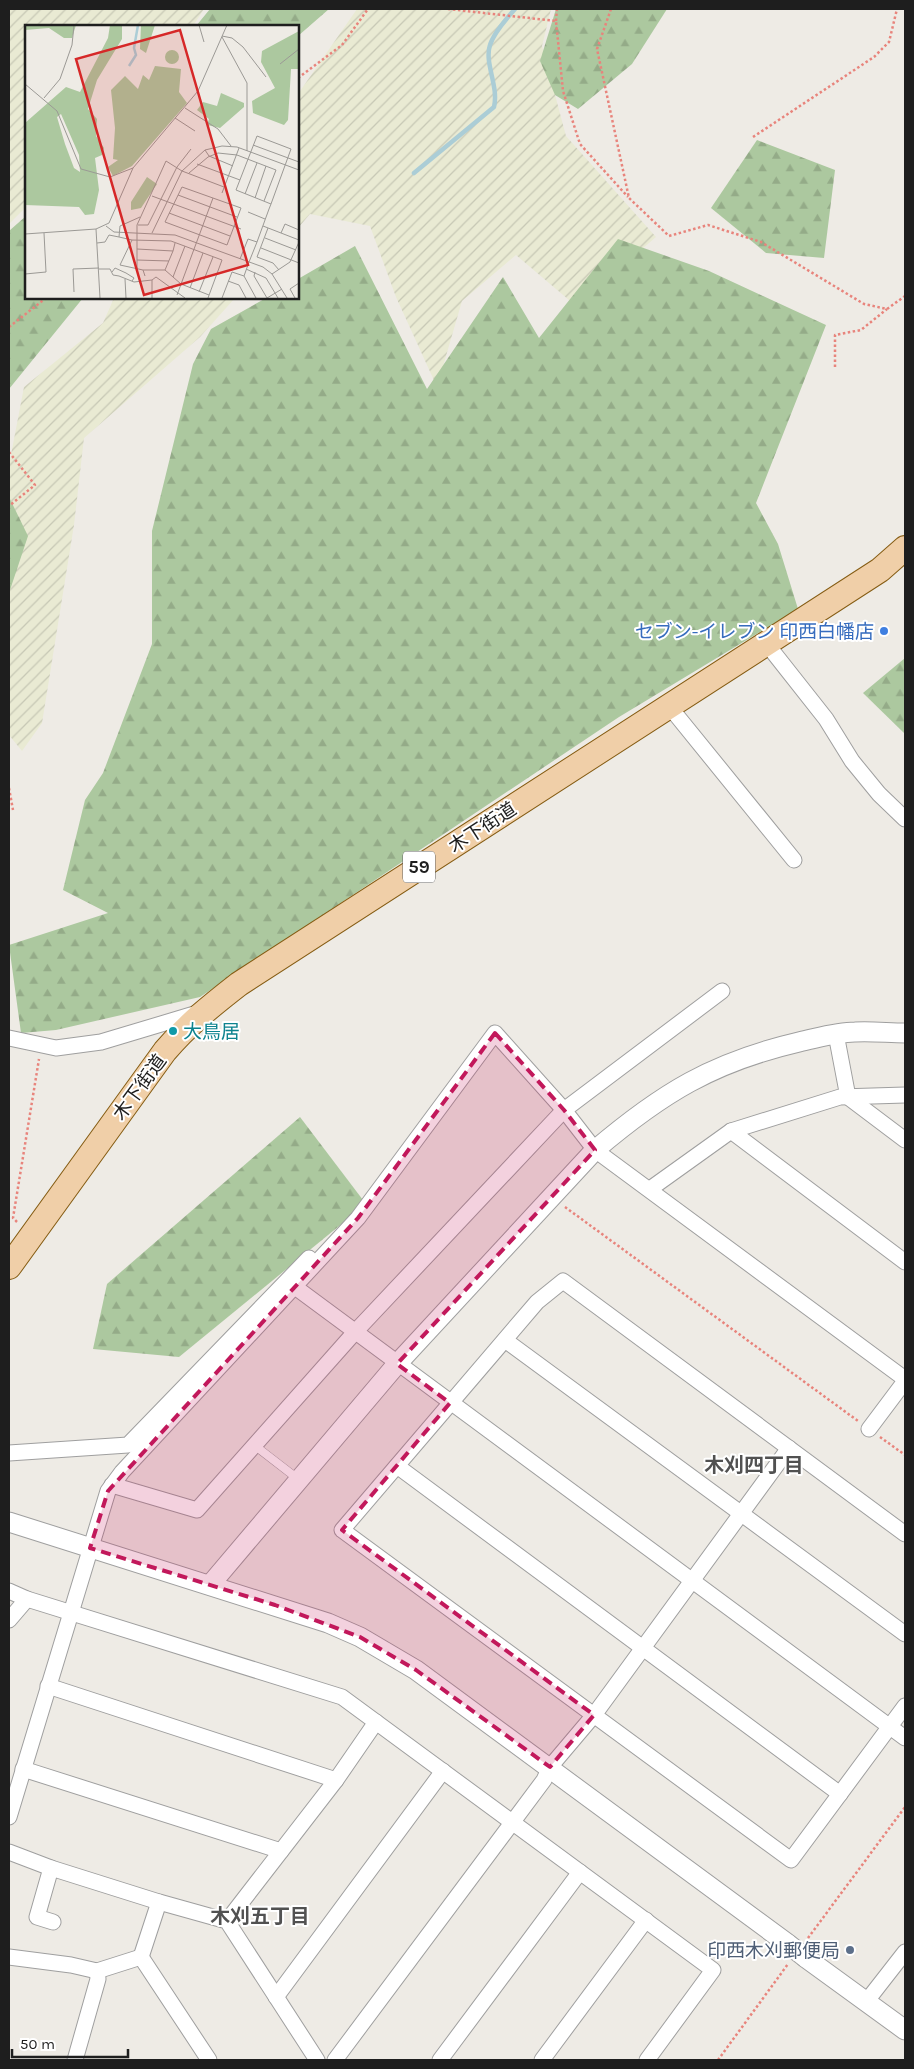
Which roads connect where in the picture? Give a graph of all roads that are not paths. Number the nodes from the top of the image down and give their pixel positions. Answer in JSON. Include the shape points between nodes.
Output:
{"nodes":[{"id":1,"x":905,"y":548,"type":"edge"},
{"id":2,"x":766,"y":643,"type":"junction"},
{"id":3,"x":669,"y":706,"type":"junction"},
{"id":4,"x":905,"y":819,"type":"edge"},
{"id":5,"x":794,"y":860,"type":"dead end"},
{"id":6,"x":722,"y":991,"type":"dead end"},
{"id":7,"x":204,"y":1011,"type":"junction"},
{"id":8,"x":905,"y":1033,"type":"edge"},
{"id":9,"x":836,"y":1034,"type":"junction"},
{"id":10,"x":9,"y":1038,"type":"edge"},
{"id":11,"x":905,"y":1095,"type":"edge"},
{"id":12,"x":848,"y":1097,"type":"junction"},
{"id":13,"x":564,"y":1110,"type":"junction"},
{"id":14,"x":731,"y":1131,"type":"junction"},
{"id":15,"x":905,"y":1140,"type":"edge"},
{"id":16,"x":595,"y":1150,"type":"junction"},
{"id":17,"x":650,"y":1189,"type":"junction"},
{"id":18,"x":346,"y":1232,"type":"junction"},
{"id":19,"x":905,"y":1262,"type":"edge"},
{"id":20,"x":9,"y":1267,"type":"edge"},
{"id":21,"x":296,"y":1287,"type":"junction"},
{"id":22,"x":356,"y":1332,"type":"junction"},
{"id":23,"x":505,"y":1340,"type":"junction"},
{"id":24,"x":397,"y":1364,"type":"junction"},
{"id":25,"x":905,"y":1380,"type":"edge"},
{"id":26,"x":450,"y":1403,"type":"junction"},
{"id":27,"x":869,"y":1429,"type":"road end"},
{"id":28,"x":254,"y":1445,"type":"junction"},
{"id":29,"x":789,"y":1448,"type":"junction"},
{"id":30,"x":9,"y":1453,"type":"edge"},
{"id":31,"x":396,"y":1466,"type":"junction"},
{"id":32,"x":298,"y":1479,"type":"junction"},
{"id":33,"x":112,"y":1485,"type":"junction"},
{"id":34,"x":742,"y":1514,"type":"junction"},
{"id":35,"x":9,"y":1522,"type":"edge"},
{"id":36,"x":905,"y":1534,"type":"edge"},
{"id":37,"x":90,"y":1548,"type":"junction"},
{"id":38,"x":692,"y":1581,"type":"junction"},
{"id":39,"x":210,"y":1584,"type":"junction"},
{"id":40,"x":9,"y":1591,"type":"edge"},
{"id":41,"x":27,"y":1599,"type":"junction"},
{"id":42,"x":71,"y":1612,"type":"junction"},
{"id":43,"x":9,"y":1620,"type":"edge"},
{"id":44,"x":905,"y":1634,"type":"edge"},
{"id":45,"x":642,"y":1648,"type":"junction"},
{"id":46,"x":48,"y":1686,"type":"junction"},
{"id":47,"x":905,"y":1706,"type":"edge"},
{"id":48,"x":594,"y":1715,"type":"junction"},
{"id":49,"x":376,"y":1722,"type":"junction"},
{"id":50,"x":890,"y":1727,"type":"junction"},
{"id":51,"x":905,"y":1738,"type":"edge"},
{"id":52,"x":550,"y":1767,"type":"junction"},
{"id":53,"x":23,"y":1769,"type":"junction"},
{"id":54,"x":443,"y":1771,"type":"junction"},
{"id":55,"x":336,"y":1780,"type":"junction"},
{"id":56,"x":840,"y":1794,"type":"junction"},
{"id":57,"x":9,"y":1816,"type":"edge"},
{"id":58,"x":512,"y":1822,"type":"junction"},
{"id":59,"x":281,"y":1851,"type":"junction"},
{"id":60,"x":9,"y":1852,"type":"edge"},
{"id":61,"x":51,"y":1868,"type":"junction"},
{"id":62,"x":580,"y":1872,"type":"junction"},
{"id":63,"x":159,"y":1902,"type":"junction"},
{"id":64,"x":646,"y":1920,"type":"junction"},
{"id":65,"x":227,"y":1921,"type":"junction"},
{"id":66,"x":53,"y":1922,"type":"dead end"},
{"id":67,"x":905,"y":1952,"type":"edge"},
{"id":68,"x":9,"y":1957,"type":"edge"},
{"id":69,"x":141,"y":1957,"type":"junction"},
{"id":70,"x":97,"y":1971,"type":"junction"},
{"id":71,"x":276,"y":1997,"type":"junction"},
{"id":72,"x":866,"y":2002,"type":"junction"},
{"id":73,"x":905,"y":2030,"type":"edge"},
{"id":74,"x":75,"y":2060,"type":"edge"},
{"id":75,"x":209,"y":2060,"type":"edge"},
{"id":76,"x":317,"y":2060,"type":"edge"},
{"id":77,"x":335,"y":2060,"type":"edge"},
{"id":78,"x":440,"y":2060,"type":"edge"},
{"id":79,"x":542,"y":2060,"type":"edge"},
{"id":80,"x":647,"y":2060,"type":"edge"}],
"edges":[{"from":1,"to":2,"type":"main road","name":"木下街道","number":"59","via":[[880,570]]},
{"from":2,"to":3,"type":"main road","name":"木下街道","number":"59"},
{"from":2,"to":4,"type":"street","via":[[826,719],[852,761]]},
{"from":3,"to":5,"type":"street"},
{"from":3,"to":7,"type":"main road","name":"木下街道","number":"59","via":[[239,984]]},
{"from":6,"to":13,"type":"street"},
{"from":7,"to":10,"type":"street","via":[[101,1042],[56,1048]]},
{"from":7,"to":20,"type":"main road","name":"木下街道","number":"59","via":[[164,1051]]},
{"from":8,"to":9,"type":"street"},
{"from":9,"to":12,"type":"street"},
{"from":9,"to":16,"type":"street","via":[[735,1060],[696,1078],[655,1102]]},
{"from":11,"to":12,"type":"street"},
{"from":12,"to":14,"type":"street"},
{"from":12,"to":15,"type":"street"},
{"from":13,"to":16,"type":"street"},
{"from":13,"to":18,"type":"street","via":[[495,1034]]},
{"from":13,"to":22,"type":"street"},
{"from":14,"to":17,"type":"street"},
{"from":14,"to":19,"type":"street"},
{"from":16,"to":17,"type":"street"},
{"from":16,"to":24,"type":"street"},
{"from":17,"to":25,"type":"street"},
{"from":18,"to":21,"type":"street"},
{"from":18,"to":30,"type":"street","via":[[336,1233],[304,1263],[128,1445]]},
{"from":21,"to":22,"type":"street"},
{"from":21,"to":33,"type":"street"},
{"from":22,"to":24,"type":"street"},
{"from":22,"to":28,"type":"street"},
{"from":23,"to":26,"type":"street"},
{"from":23,"to":29,"type":"street","via":[[537,1302],[563,1281]]},
{"from":23,"to":34,"type":"street"},
{"from":24,"to":26,"type":"street"},
{"from":24,"to":32,"type":"street"},
{"from":25,"to":27,"type":"street"},
{"from":26,"to":31,"type":"street"},
{"from":26,"to":38,"type":"street"},
{"from":28,"to":32,"type":"lane"},
{"from":28,"to":33,"type":"street","via":[[197,1510]]},
{"from":29,"to":34,"type":"street"},
{"from":29,"to":36,"type":"street"},
{"from":31,"to":45,"type":"street"},
{"from":31,"to":48,"type":"street","via":[[342,1530]]},
{"from":32,"to":39,"type":"street"},
{"from":33,"to":37,"type":"street"},
{"from":34,"to":38,"type":"street"},
{"from":34,"to":44,"type":"street"},
{"from":35,"to":37,"type":"street"},
{"from":37,"to":39,"type":"street"},
{"from":37,"to":42,"type":"street"},
{"from":38,"to":45,"type":"street"},
{"from":38,"to":50,"type":"street"},
{"from":39,"to":52,"type":"street","via":[[328,1623],[360,1637],[416,1670]]},
{"from":40,"to":41,"type":"street"},
{"from":41,"to":42,"type":"street"},
{"from":41,"to":43,"type":"street"},
{"from":42,"to":46,"type":"street"},
{"from":42,"to":49,"type":"street","via":[[342,1697]]},
{"from":45,"to":48,"type":"street"},
{"from":45,"to":56,"type":"street"},
{"from":46,"to":53,"type":"street"},
{"from":46,"to":55,"type":"street"},
{"from":47,"to":50,"type":"street"},
{"from":48,"to":52,"type":"street"},
{"from":48,"to":56,"type":"street","via":[[791,1860]]},
{"from":49,"to":54,"type":"street"},
{"from":49,"to":55,"type":"street"},
{"from":50,"to":51,"type":"street"},
{"from":50,"to":56,"type":"street"},
{"from":52,"to":58,"type":"street"},
{"from":52,"to":72,"type":"street"},
{"from":53,"to":57,"type":"street"},
{"from":53,"to":59,"type":"street"},
{"from":54,"to":58,"type":"street"},
{"from":54,"to":71,"type":"street"},
{"from":55,"to":59,"type":"street"},
{"from":58,"to":62,"type":"street"},
{"from":58,"to":77,"type":"street"},
{"from":59,"to":65,"type":"street"},
{"from":60,"to":61,"type":"street"},
{"from":61,"to":63,"type":"street"},
{"from":61,"to":66,"type":"street","via":[[37,1918]]},
{"from":62,"to":64,"type":"street"},
{"from":62,"to":78,"type":"street"},
{"from":63,"to":65,"type":"street"},
{"from":63,"to":69,"type":"street"},
{"from":64,"to":79,"type":"street"},
{"from":64,"to":80,"type":"street","via":[[713,1970]]},
{"from":65,"to":71,"type":"street"},
{"from":67,"to":72,"type":"street"},
{"from":68,"to":70,"type":"street"},
{"from":69,"to":70,"type":"street"},
{"from":69,"to":75,"type":"street"},
{"from":70,"to":74,"type":"street","via":[[98,1979]]},
{"from":71,"to":76,"type":"street"},
{"from":72,"to":73,"type":"street"}]}
